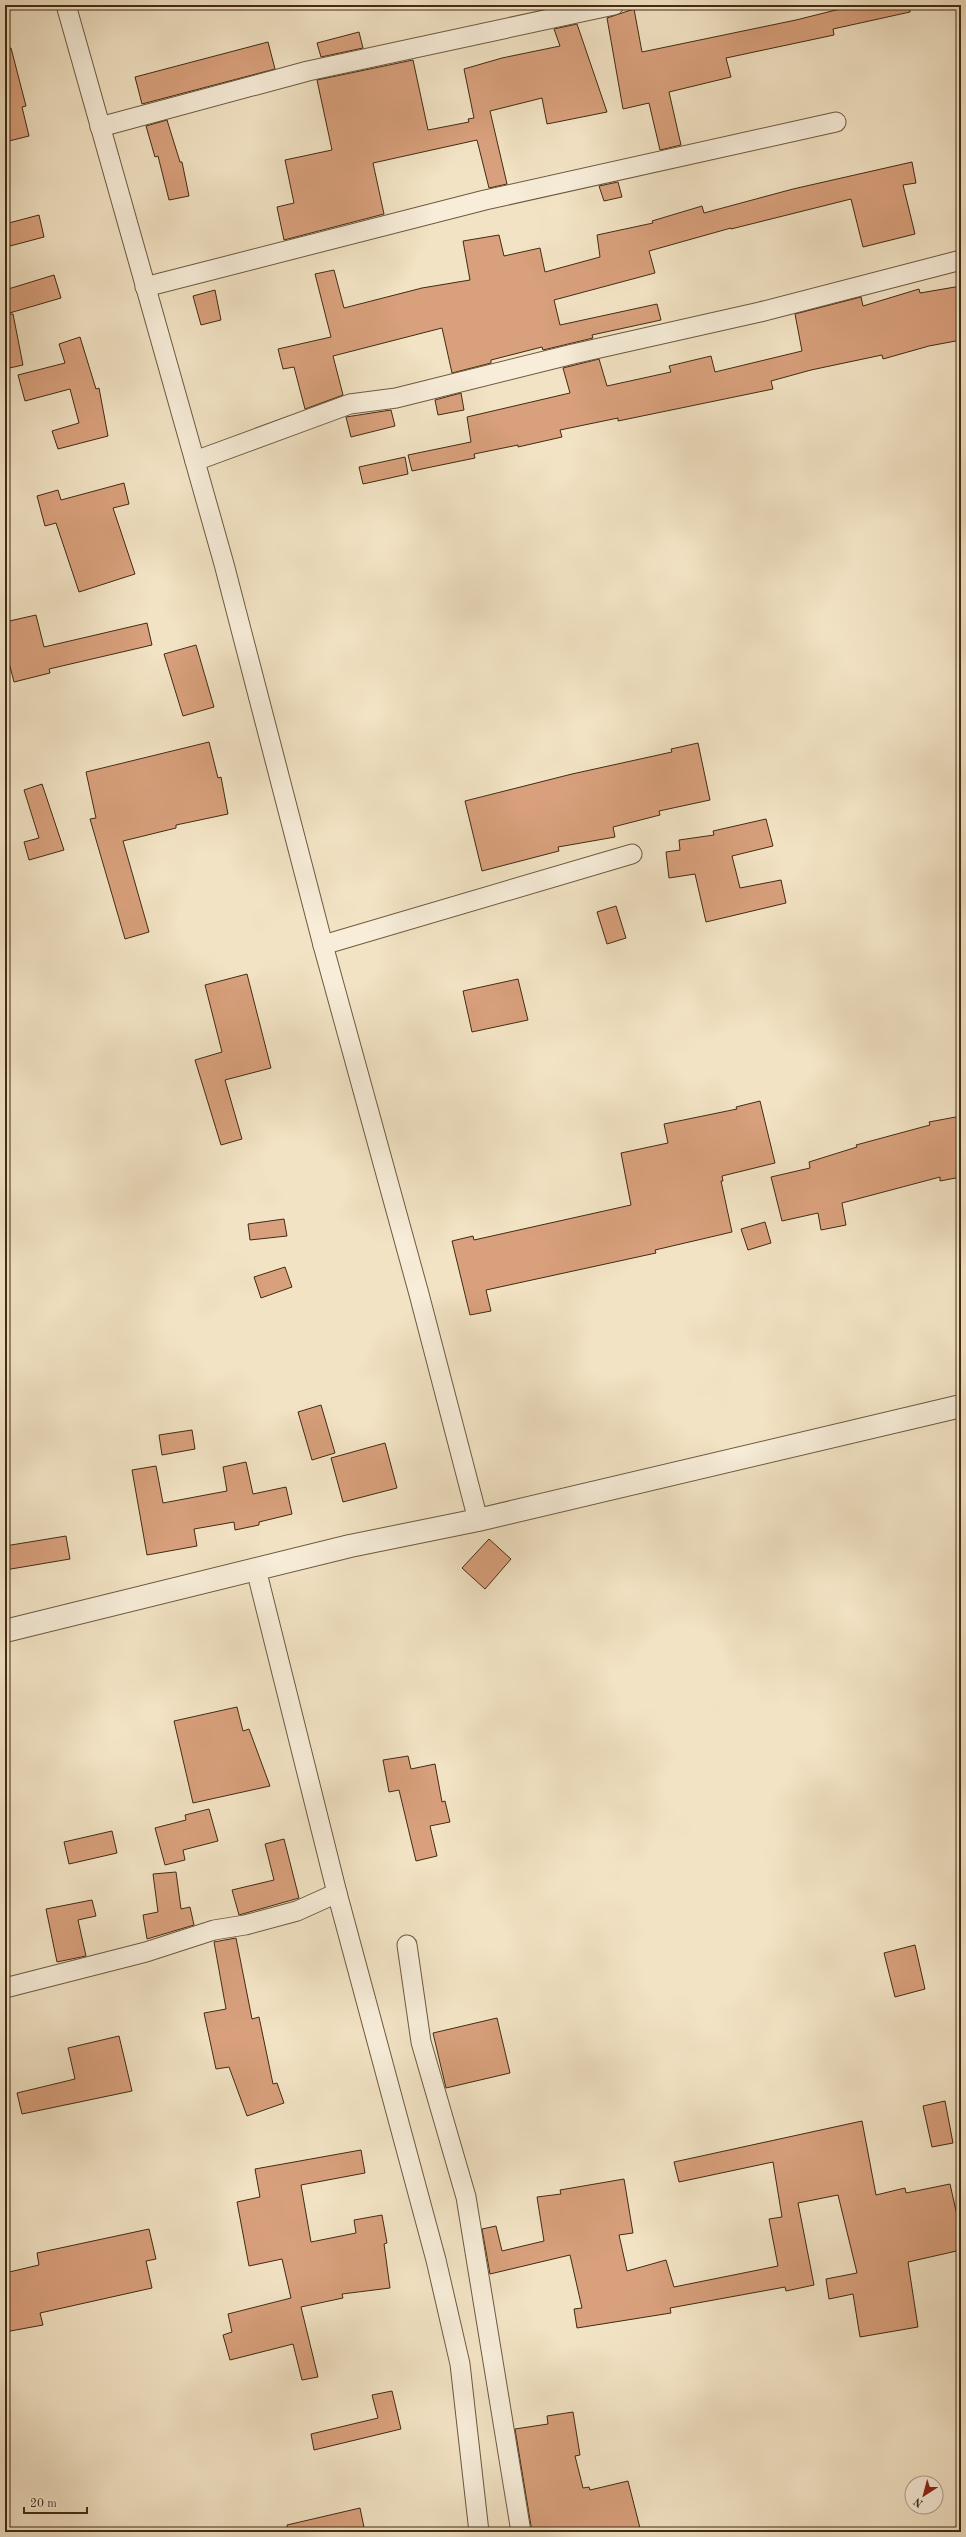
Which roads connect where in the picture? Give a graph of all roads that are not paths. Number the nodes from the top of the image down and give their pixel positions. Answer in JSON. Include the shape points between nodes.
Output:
{"nodes":[{"id":1,"x":66,"y":5,"type":"edge"},
{"id":2,"x":614,"y":5,"type":"edge"},
{"id":3,"x":836,"y":122,"type":"dead end"},
{"id":4,"x":100,"y":127,"type":"junction"},
{"id":5,"x":961,"y":260,"type":"edge"},
{"id":6,"x":145,"y":287,"type":"junction"},
{"id":7,"x":195,"y":461,"type":"junction"},
{"id":8,"x":632,"y":854,"type":"dead end"},
{"id":9,"x":323,"y":945,"type":"junction"},
{"id":10,"x":961,"y":1406,"type":"edge"},
{"id":11,"x":478,"y":1520,"type":"junction"},
{"id":12,"x":256,"y":1569,"type":"junction"},
{"id":13,"x":5,"y":1631,"type":"edge"},
{"id":14,"x":336,"y":1893,"type":"junction"},
{"id":15,"x":408,"y":1945,"type":"dead end"},
{"id":16,"x":5,"y":1988,"type":"edge"},
{"id":17,"x":479,"y":2532,"type":"edge"},
{"id":18,"x":521,"y":2532,"type":"edge"}],
"edges":[{"from":1,"to":4,"type":"street"},
{"from":2,"to":4,"type":"street","via":[[308,71]]},
{"from":3,"to":6,"type":"street","via":[[485,200]]},
{"from":4,"to":6,"type":"street"},
{"from":5,"to":7,"type":"street","via":[[760,312],[573,354],[396,398],[350,404]]},
{"from":6,"to":7,"type":"street"},
{"from":7,"to":9,"type":"street"},
{"from":8,"to":9,"type":"street"},
{"from":9,"to":11,"type":"street"},
{"from":10,"to":11,"type":"street"},
{"from":11,"to":12,"type":"street","via":[[350,1546]]},
{"from":12,"to":13,"type":"street"},
{"from":12,"to":14,"type":"street"},
{"from":14,"to":16,"type":"street","via":[[298,1911],[214,1930],[146,1952]]},
{"from":14,"to":17,"type":"street","via":[[436,2260],[456,2350]]},
{"from":15,"to":18,"type":"street","via":[[421,2042],[466,2197]]}]}
